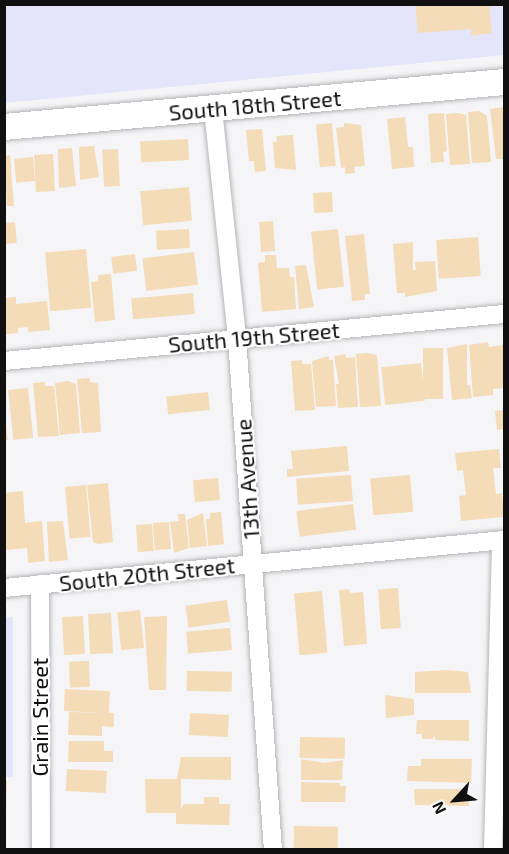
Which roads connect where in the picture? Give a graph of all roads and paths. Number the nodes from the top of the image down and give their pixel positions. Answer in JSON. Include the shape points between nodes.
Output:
{"nodes":[{"id":1,"x":504,"y":82,"type":"edge"},
{"id":2,"x":213,"y":109,"type":"junction"},
{"id":3,"x":4,"y":127,"type":"edge"},
{"id":4,"x":504,"y":314,"type":"edge"},
{"id":5,"x":237,"y":338,"type":"junction"},
{"id":6,"x":4,"y":361,"type":"edge"},
{"id":7,"x":503,"y":540,"type":"edge"},
{"id":8,"x":253,"y":564,"type":"junction"},
{"id":9,"x":40,"y":584,"type":"junction"},
{"id":10,"x":4,"y":588,"type":"edge"},
{"id":11,"x":41,"y":849,"type":"edge"},
{"id":12,"x":273,"y":849,"type":"edge"},
{"id":13,"x":494,"y":849,"type":"edge"}],
"edges":[{"from":1,"to":2,"type":"street","name":"South 18th Street"},
{"from":2,"to":3,"type":"street","name":"South 18th Street"},
{"from":2,"to":5,"type":"street","name":"13th Avenue"},
{"from":4,"to":5,"type":"street","name":"South 19th Street"},
{"from":5,"to":6,"type":"street","name":"South 19th Street"},
{"from":5,"to":8,"type":"street","name":"13th Avenue"},
{"from":7,"to":8,"type":"street","name":"South 20th Street"},
{"from":7,"to":13,"type":"street"},
{"from":8,"to":9,"type":"street","name":"South 20th Street"},
{"from":8,"to":12,"type":"street","name":"13th Avenue"},
{"from":9,"to":10,"type":"street","name":"South 20th Street"},
{"from":9,"to":11,"type":"street","name":"Grain Street"}]}
